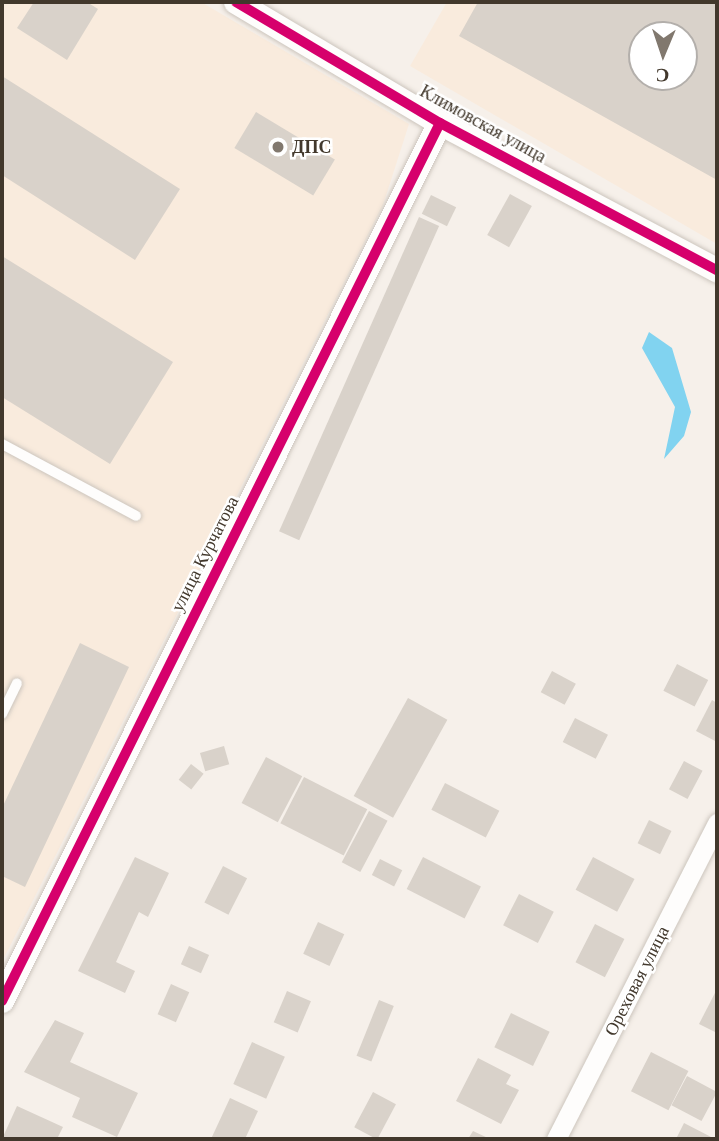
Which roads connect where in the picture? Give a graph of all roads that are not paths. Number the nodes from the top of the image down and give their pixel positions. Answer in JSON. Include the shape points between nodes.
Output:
{"nodes":[{"id":1,"x":242,"y":3,"type":"edge"},
{"id":2,"x":440,"y":123,"type":"junction"},
{"id":3,"x":717,"y":270,"type":"edge"},
{"id":4,"x":2,"y":444,"type":"edge"},
{"id":5,"x":136,"y":516,"type":"dead end"},
{"id":6,"x":17,"y":683,"type":"dead end"},
{"id":7,"x":2,"y":714,"type":"edge"},
{"id":8,"x":717,"y":823,"type":"edge"},
{"id":9,"x":2,"y":1001,"type":"edge"},
{"id":10,"x":556,"y":1139,"type":"edge"}],
"edges":[{"from":1,"to":2,"type":"street","name":"Климовская улица"},
{"from":2,"to":3,"type":"street","name":"Климовская улица"},
{"from":2,"to":9,"type":"street","name":"улица Курчатова"},
{"from":4,"to":5,"type":"lane"},
{"from":6,"to":7,"type":"lane"},
{"from":8,"to":10,"type":"street","name":"Ореховая улица"}]}
